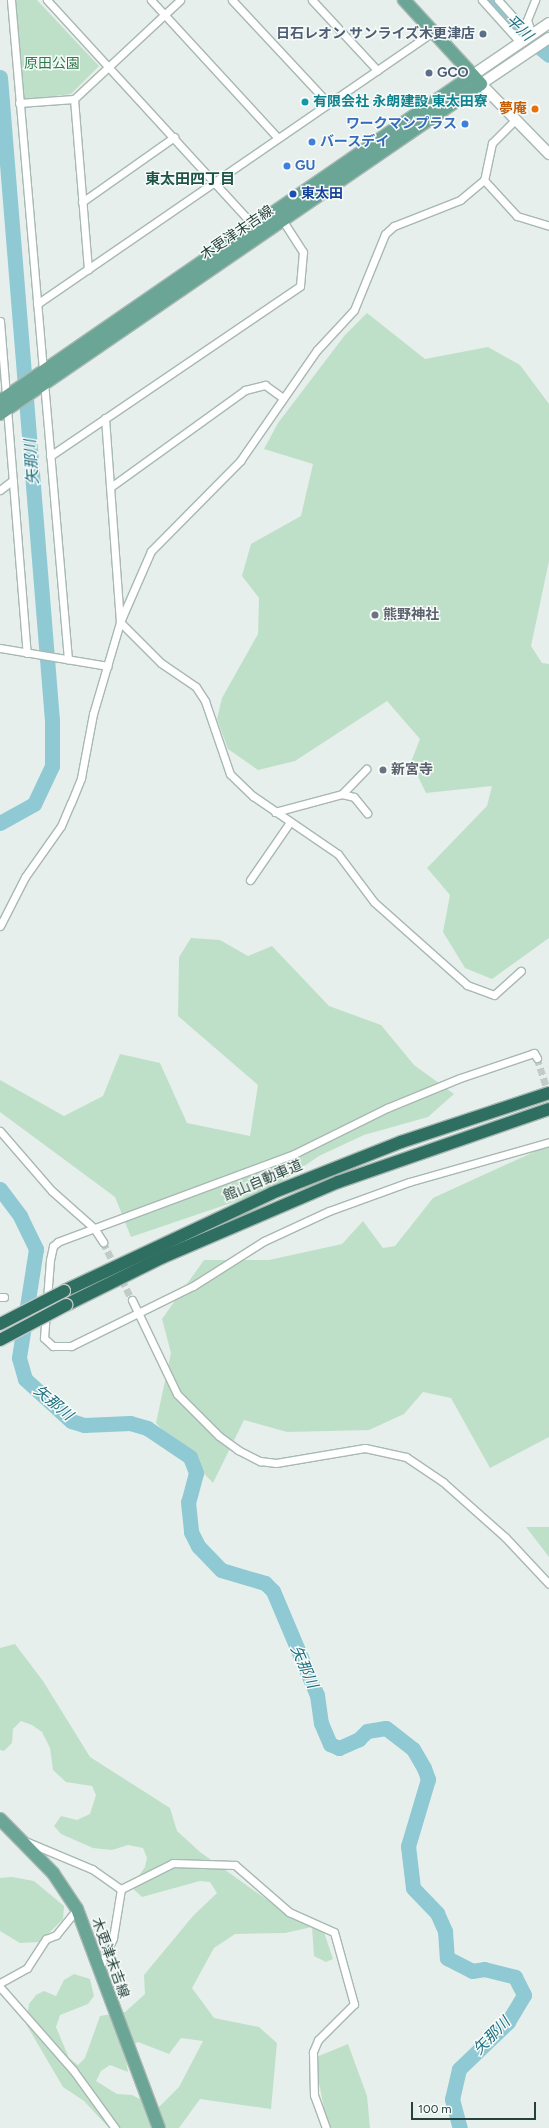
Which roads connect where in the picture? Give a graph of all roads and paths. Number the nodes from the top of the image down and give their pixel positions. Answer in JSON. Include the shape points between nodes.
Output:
{"nodes":[{"id":1,"x":11,"y":0,"type":"edge"},
{"id":2,"x":47,"y":0,"type":"edge"},
{"id":3,"x":151,"y":0,"type":"edge"},
{"id":4,"x":180,"y":0,"type":"edge"},
{"id":5,"x":232,"y":0,"type":"edge"},
{"id":6,"x":312,"y":0,"type":"edge"},
{"id":7,"x":404,"y":0,"type":"edge"},
{"id":8,"x":482,"y":0,"type":"edge"},
{"id":9,"x":498,"y":0,"type":"edge"},
{"id":10,"x":535,"y":0,"type":"edge"},
{"id":11,"x":164,"y":15,"type":"junction"},
{"id":12,"x":549,"y":23,"type":"edge"},
{"id":13,"x":433,"y":32,"type":"junction"},
{"id":14,"x":527,"y":36,"type":"junction"},
{"id":15,"x":542,"y":43,"type":"edge"},
{"id":16,"x":108,"y":66,"type":"junction"},
{"id":17,"x":377,"y":70,"type":"junction"},
{"id":18,"x":477,"y":79,"type":"junction"},
{"id":19,"x":74,"y":99,"type":"junction"},
{"id":20,"x":20,"y":103,"type":"junction"},
{"id":21,"x":328,"y":103,"type":"junction"},
{"id":22,"x":514,"y":121,"type":"junction"},
{"id":23,"x":277,"y":137,"type":"junction"},
{"id":24,"x":174,"y":138,"type":"junction"},
{"id":25,"x":549,"y":154,"type":"edge"},
{"id":26,"x":214,"y":180,"type":"junction"},
{"id":27,"x":484,"y":180,"type":"junction"},
{"id":28,"x":82,"y":202,"type":"junction"},
{"id":29,"x":280,"y":216,"type":"junction"},
{"id":30,"x":549,"y":226,"type":"edge"},
{"id":31,"x":259,"y":231,"type":"junction"},
{"id":32,"x":88,"y":269,"type":"junction"},
{"id":33,"x":38,"y":304,"type":"junction"},
{"id":34,"x":0,"y":321,"type":"edge"},
{"id":35,"x":0,"y":329,"type":"edge"},
{"id":36,"x":44,"y":378,"type":"junction"},
{"id":37,"x":282,"y":398,"type":"junction"},
{"id":38,"x":4,"y":406,"type":"edge"},
{"id":39,"x":105,"y":418,"type":"junction"},
{"id":40,"x":50,"y":456,"type":"junction"},
{"id":41,"x":13,"y":480,"type":"junction"},
{"id":42,"x":112,"y":486,"type":"junction"},
{"id":43,"x":0,"y":490,"type":"edge"},
{"id":44,"x":120,"y":622,"type":"junction"},
{"id":45,"x":0,"y":648,"type":"edge"},
{"id":46,"x":30,"y":654,"type":"junction"},
{"id":47,"x":65,"y":660,"type":"junction"},
{"id":48,"x":107,"y":666,"type":"junction"},
{"id":49,"x":366,"y":769,"type":"dead end"},
{"id":50,"x":342,"y":794,"type":"junction"},
{"id":51,"x":275,"y":812,"type":"junction"},
{"id":52,"x":367,"y":813,"type":"dead end"},
{"id":53,"x":290,"y":822,"type":"junction"},
{"id":54,"x":250,"y":880,"type":"dead end"},
{"id":55,"x":0,"y":926,"type":"edge"},
{"id":56,"x":522,"y":972,"type":"dead end"},
{"id":57,"x":537,"y":1058,"type":"dead end"},
{"id":58,"x":549,"y":1093,"type":"edge"},
{"id":59,"x":549,"y":1109,"type":"edge"},
{"id":60,"x":0,"y":1131,"type":"edge"},
{"id":61,"x":549,"y":1142,"type":"edge"},
{"id":62,"x":94,"y":1228,"type":"junction"},
{"id":63,"x":103,"y":1242,"type":"tunnel mouth"},
{"id":64,"x":132,"y":1300,"type":"tunnel mouth"},
{"id":65,"x":140,"y":1313,"type":"junction"},
{"id":66,"x":0,"y":1324,"type":"edge"},
{"id":67,"x":0,"y":1340,"type":"edge"},
{"id":68,"x":549,"y":1584,"type":"edge"},
{"id":69,"x":0,"y":1818,"type":"edge"},
{"id":70,"x":23,"y":1840,"type":"junction"},
{"id":71,"x":121,"y":1889,"type":"junction"},
{"id":72,"x":77,"y":1909,"type":"junction"},
{"id":73,"x":98,"y":1972,"type":"junction"},
{"id":74,"x":0,"y":1984,"type":"edge"},
{"id":75,"x":0,"y":1987,"type":"edge"},
{"id":76,"x":115,"y":2128,"type":"edge"},
{"id":77,"x":159,"y":2128,"type":"edge"},
{"id":78,"x":326,"y":2128,"type":"edge"}],
"edges":[{"from":1,"to":20,"type":"street"},
{"from":2,"to":16,"type":"street"},
{"from":3,"to":11,"type":"street"},
{"from":4,"to":11,"type":"street"},
{"from":5,"to":21,"type":"street"},
{"from":6,"to":17,"type":"street"},
{"from":7,"to":13,"type":"main road"},
{"from":8,"to":14,"type":"street"},
{"from":9,"to":14,"type":"street"},
{"from":10,"to":14,"type":"street","via":[[527,20]]},
{"from":11,"to":16,"type":"street"},
{"from":11,"to":23,"type":"street"},
{"from":12,"to":14,"type":"street"},
{"from":13,"to":17,"type":"street"},
{"from":13,"to":18,"type":"main road"},
{"from":14,"to":18,"type":"street"},
{"from":15,"to":18,"type":"street"},
{"from":16,"to":19,"type":"street"},
{"from":16,"to":24,"type":"street"},
{"from":17,"to":21,"type":"street"},
{"from":18,"to":22,"type":"street"},
{"from":18,"to":29,"type":"main road","name":"木更津末吉線"},
{"from":19,"to":20,"type":"street"},
{"from":19,"to":28,"type":"street"},
{"from":20,"to":33,"type":"street"},
{"from":21,"to":23,"type":"street"},
{"from":22,"to":25,"type":"street"},
{"from":22,"to":27,"type":"street","via":[[492,143]]},
{"from":23,"to":26,"type":"street"},
{"from":24,"to":26,"type":"street"},
{"from":24,"to":28,"type":"street"},
{"from":26,"to":31,"type":"street"},
{"from":26,"to":32,"type":"street"},
{"from":27,"to":30,"type":"street","via":[[517,216]]},
{"from":27,"to":37,"type":"street","via":[[460,200],[394,226],[385,234],[354,310],[317,350]]},
{"from":28,"to":32,"type":"street"},
{"from":29,"to":31,"type":"main road","name":"木更津末吉線"},
{"from":29,"to":39,"type":"street","via":[[304,252],[300,286]]},
{"from":31,"to":36,"type":"main road","name":"木更津末吉線"},
{"from":32,"to":33,"type":"street"},
{"from":33,"to":36,"type":"street"},
{"from":34,"to":35,"type":"street"},
{"from":35,"to":38,"type":"street"},
{"from":36,"to":38,"type":"main road","name":"木更津末吉線"},
{"from":36,"to":40,"type":"street"},
{"from":37,"to":42,"type":"street","via":[[265,384],[246,390]]},
{"from":37,"to":44,"type":"street","via":[[240,461],[152,550]]},
{"from":38,"to":41,"type":"street"},
{"from":39,"to":40,"type":"street"},
{"from":39,"to":42,"type":"street"},
{"from":40,"to":47,"type":"street"},
{"from":41,"to":43,"type":"street"},
{"from":41,"to":46,"type":"street"},
{"from":42,"to":44,"type":"street"},
{"from":44,"to":48,"type":"street"},
{"from":44,"to":51,"type":"street","via":[[161,663],[196,687],[205,701],[230,774]]},
{"from":45,"to":46,"type":"street"},
{"from":46,"to":47,"type":"street"},
{"from":47,"to":48,"type":"street"},
{"from":48,"to":55,"type":"street","via":[[81,778],[71,803],[61,826],[25,877]]},
{"from":49,"to":50,"type":"street"},
{"from":50,"to":51,"type":"street"},
{"from":50,"to":52,"type":"street","via":[[354,797]]},
{"from":51,"to":53,"type":"street"},
{"from":53,"to":54,"type":"street"},
{"from":53,"to":56,"type":"street","via":[[338,854],[374,902],[467,985],[494,995]]},
{"from":57,"to":62,"type":"street","via":[[534,1053],[460,1078],[386,1108],[294,1154]]},
{"from":58,"to":66,"type":"highway","name":"館山自動車道","bridge":true,"via":[[401,1142],[272,1193]]},
{"from":59,"to":67,"type":"highway","name":"館山自動車道","bridge":true,"via":[[406,1156],[318,1190],[163,1257]]},
{"from":60,"to":62,"type":"street","via":[[52,1192]]},
{"from":61,"to":65,"type":"street","via":[[409,1182],[329,1211],[264,1241]]},
{"from":62,"to":63,"type":"street"},
{"from":62,"to":65,"type":"street","via":[[54,1246],[44,1338],[53,1346],[71,1346]]},
{"from":64,"to":65,"type":"street"},
{"from":65,"to":68,"type":"street","via":[[176,1394],[219,1436],[238,1450],[267,1462],[317,1458],[365,1448],[406,1457],[443,1482],[505,1537]]},
{"from":69,"to":70,"type":"main road","name":"木更津末吉線"},
{"from":70,"to":71,"type":"street","via":[[92,1869]]},
{"from":70,"to":72,"type":"main road","name":"木更津末吉線","via":[[53,1873]]},
{"from":71,"to":73,"type":"street","via":[[113,1938]]},
{"from":71,"to":78,"type":"street","via":[[173,1863],[235,1865],[289,1912],[334,1932],[354,2004],[318,2040],[313,2052],[314,2095]]},
{"from":72,"to":73,"type":"main road","name":"木更津末吉線"},
{"from":72,"to":74,"type":"street","via":[[56,1935],[46,1939],[27,1968]]},
{"from":73,"to":77,"type":"main road","name":"木更津末吉線"},
{"from":75,"to":76,"type":"street","via":[[73,2070]]}]}
